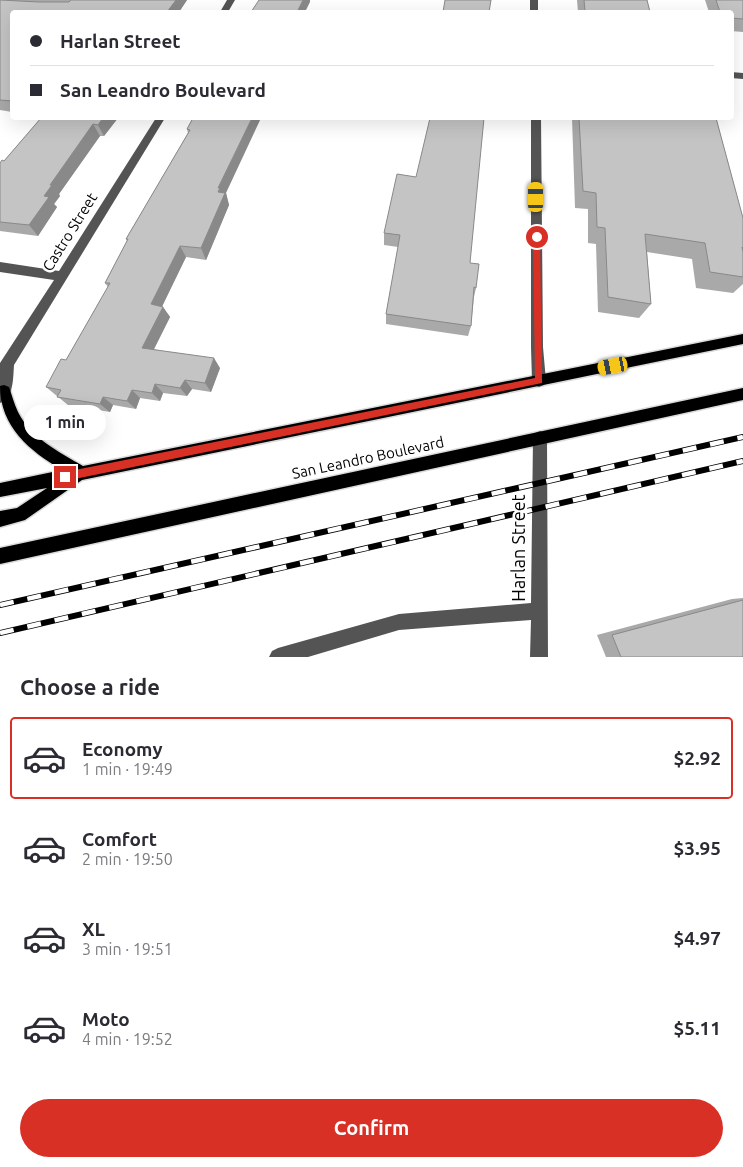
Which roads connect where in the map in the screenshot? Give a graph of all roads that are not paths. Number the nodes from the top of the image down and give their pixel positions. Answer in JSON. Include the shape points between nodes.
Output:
{"nodes":[{"id":1,"x":159,"y":120,"type":"edge"},
{"id":2,"x":536,"y":120,"type":"edge"},
{"id":3,"x":0,"y":267,"type":"edge"},
{"id":4,"x":62,"y":276,"type":"junction"},
{"id":5,"x":743,"y":339,"type":"edge"},
{"id":6,"x":4,"y":367,"type":"edge"},
{"id":7,"x":539,"y":381,"type":"junction"},
{"id":8,"x":2,"y":394,"type":"edge"},
{"id":9,"x":743,"y":394,"type":"edge"},
{"id":10,"x":540,"y":438,"type":"junction"},
{"id":11,"x":81,"y":473,"type":"junction"},
{"id":12,"x":0,"y":490,"type":"edge"},
{"id":13,"x":0,"y":519,"type":"edge"},
{"id":14,"x":0,"y":556,"type":"edge"},
{"id":15,"x":539,"y":611,"type":"junction"},
{"id":16,"x":278,"y":657,"type":"edge"},
{"id":17,"x":539,"y":657,"type":"edge"}],
"edges":[{"from":1,"to":4,"type":"street","name":"Castro Street"},
{"from":2,"to":7,"type":"street"},
{"from":3,"to":4,"type":"street"},
{"from":4,"to":6,"type":"street","name":"Castro Street"},
{"from":5,"to":7,"type":"main road"},
{"from":6,"to":8,"type":"street","name":"Castro Street"},
{"from":7,"to":11,"type":"main road"},
{"from":8,"to":11,"type":"main road","via":[[22,429],[42,450]]},
{"from":9,"to":10,"type":"main road","name":"San Leandro Boulevard"},
{"from":10,"to":14,"type":"main road","name":"San Leandro Boulevard"},
{"from":10,"to":15,"type":"street","name":"Harlan Street"},
{"from":11,"to":12,"type":"main road"},
{"from":11,"to":13,"type":"main road","via":[[20,515]]},
{"from":15,"to":16,"type":"street","via":[[399,622]]},
{"from":15,"to":17,"type":"street","name":"Harlan Street"}]}
